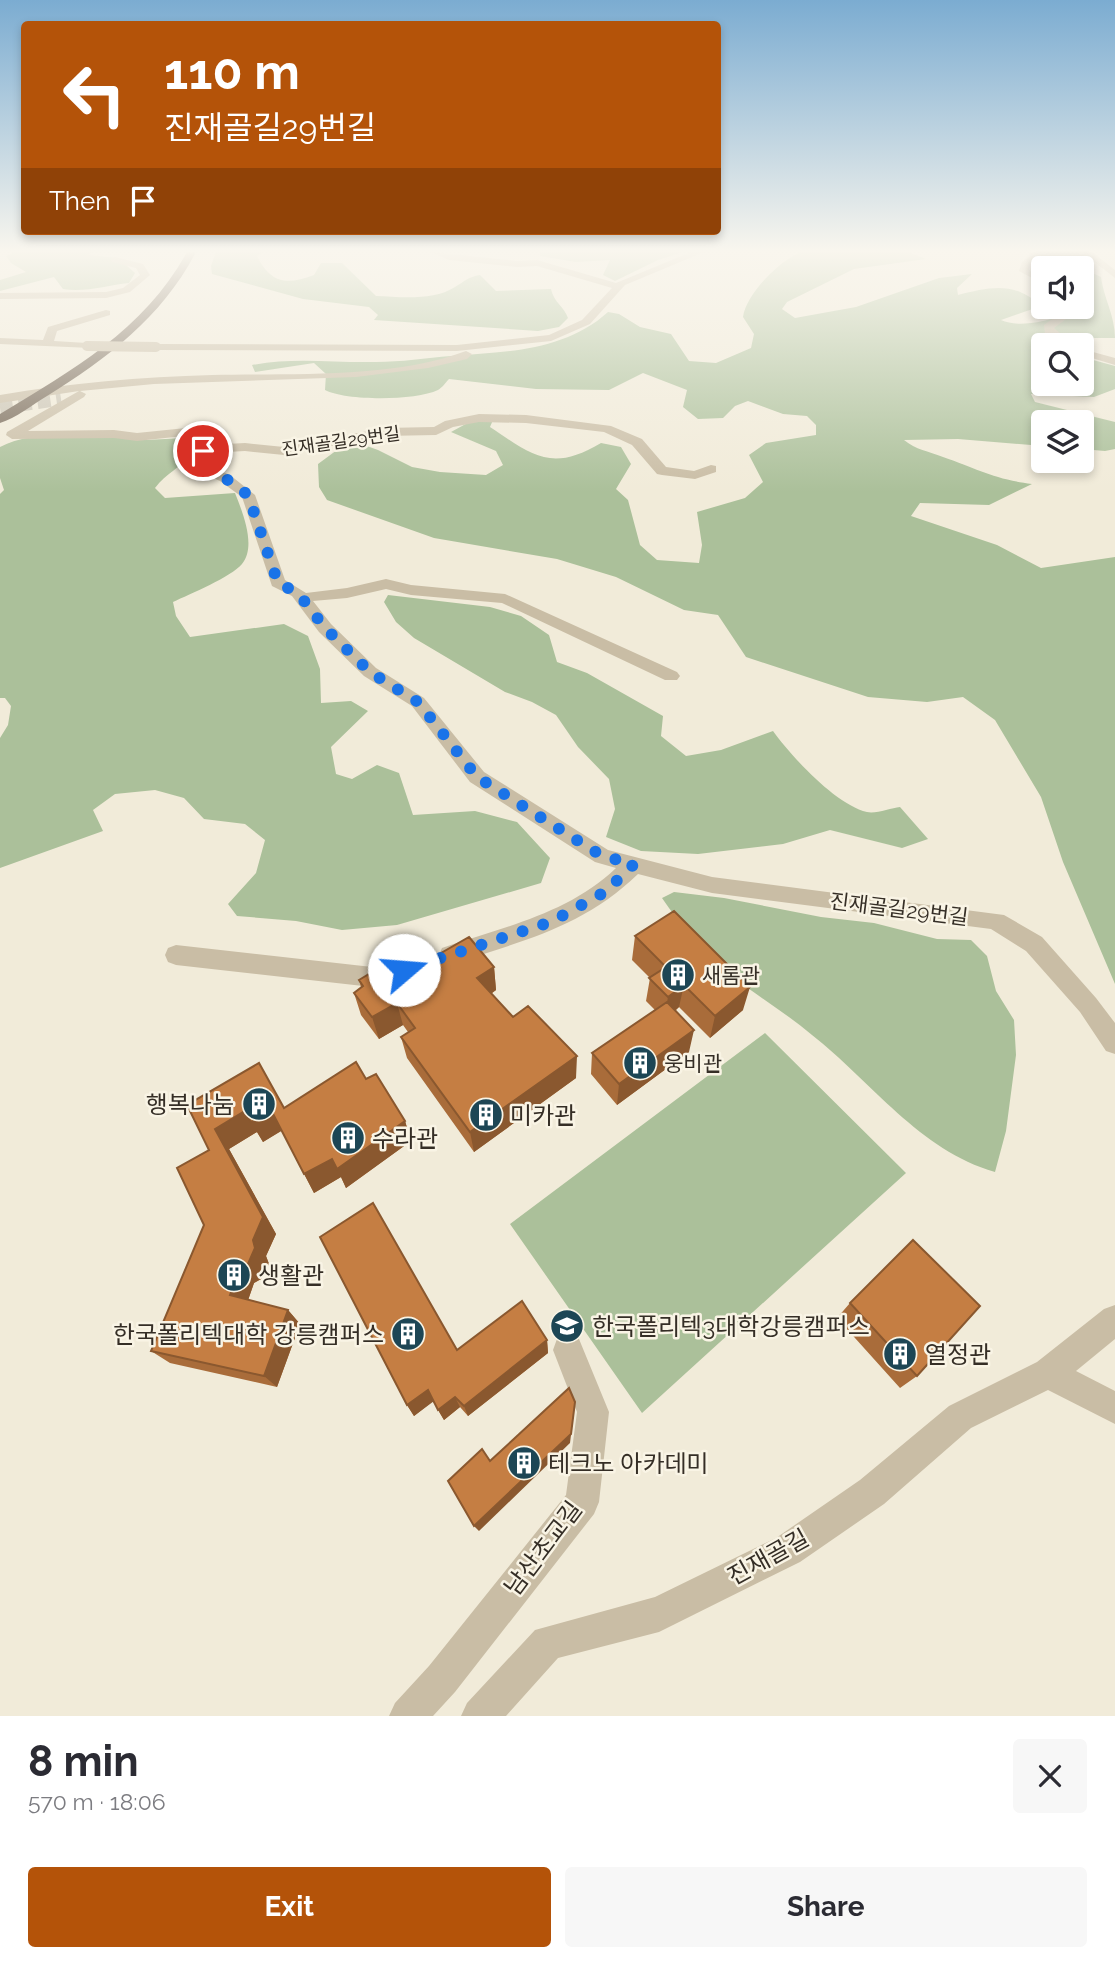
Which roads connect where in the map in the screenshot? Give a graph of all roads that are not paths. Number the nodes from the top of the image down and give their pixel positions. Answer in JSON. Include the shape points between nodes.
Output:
{"nodes":[{"id":1,"x":50,"y":332,"type":"edge"},
{"id":2,"x":126,"y":332,"type":"edge"},
{"id":3,"x":564,"y":332,"type":"edge"},
{"id":4,"x":0,"y":341,"type":"edge"},
{"id":5,"x":47,"y":344,"type":"junction"},
{"id":6,"x":471,"y":346,"type":"junction"},
{"id":7,"x":329,"y":348,"type":"junction"},
{"id":8,"x":1094,"y":356,"type":"edge"},
{"id":9,"x":1115,"y":362,"type":"edge"},
{"id":10,"x":174,"y":380,"type":"junction"},
{"id":11,"x":46,"y":391,"type":"junction"},
{"id":12,"x":79,"y":394,"type":"junction"},
{"id":13,"x":0,"y":399,"type":"edge"},
{"id":14,"x":61,"y":399,"type":"tunnel mouth"},
{"id":15,"x":0,"y":419,"type":"edge"},
{"id":16,"x":6,"y":438,"type":"edge"},
{"id":17,"x":203,"y":449,"type":"junction"},
{"id":18,"x":711,"y":469,"type":"dead end"},
{"id":19,"x":301,"y":598,"type":"junction"},
{"id":20,"x":671,"y":676,"type":"dead end"},
{"id":21,"x":634,"y":864,"type":"junction"},
{"id":22,"x":176,"y":955,"type":"dead end"},
{"id":23,"x":1115,"y":1043,"type":"edge"},
{"id":24,"x":1115,"y":1321,"type":"edge"},
{"id":25,"x":568,"y":1350,"type":"dead end"},
{"id":26,"x":1048,"y":1373,"type":"junction"},
{"id":27,"x":1115,"y":1408,"type":"edge"},
{"id":28,"x":408,"y":1716,"type":"edge"},
{"id":29,"x":481,"y":1716,"type":"edge"}],
"edges":[{"from":1,"to":5,"type":"street"},
{"from":2,"to":11,"type":"main road"},
{"from":3,"to":6,"type":"street","via":[[551,338]]},
{"from":4,"to":5,"type":"street"},
{"from":5,"to":7,"type":"street","bridge":true},
{"from":6,"to":7,"type":"street"},
{"from":6,"to":10,"type":"street","via":[[463,357],[360,375]]},
{"from":7,"to":10,"type":"street","via":[[200,358]]},
{"from":8,"to":9,"type":"street"},
{"from":10,"to":11,"type":"street"},
{"from":10,"to":12,"type":"street","via":[[153,389]]},
{"from":11,"to":13,"type":"street"},
{"from":11,"to":15,"type":"main road"},
{"from":12,"to":14,"type":"street"},
{"from":12,"to":16,"type":"street","name":"진재골길29번길"},
{"from":16,"to":17,"type":"street","name":"진재골길29번길","via":[[186,432],[201,439]]},
{"from":17,"to":18,"type":"street","name":"진재골길29번길","via":[[284,451],[384,432],[436,431],[479,418],[526,419],[607,429],[637,442],[662,471],[695,475]]},
{"from":17,"to":19,"type":"street","name":"진재골길29번길","via":[[205,469],[248,495],[278,583]]},
{"from":19,"to":20,"type":"street","via":[[386,584],[505,599]]},
{"from":19,"to":21,"type":"street","name":"진재골길29번길","via":[[370,672],[418,702],[477,777],[602,856]]},
{"from":21,"to":22,"type":"street","via":[[605,892],[551,922],[372,977]]},
{"from":21,"to":23,"type":"street","name":"진재골길29번길","via":[[712,885],[996,922],[1034,944]]},
{"from":24,"to":26,"type":"street","name":"진재골길"},
{"from":25,"to":28,"type":"street","name":"남산초교길","via":[[593,1412],[582,1502]]},
{"from":26,"to":27,"type":"street"},
{"from":26,"to":29,"type":"street","name":"진재골길","via":[[960,1418],[872,1492],[789,1550],[659,1614],[548,1643]]}]}
